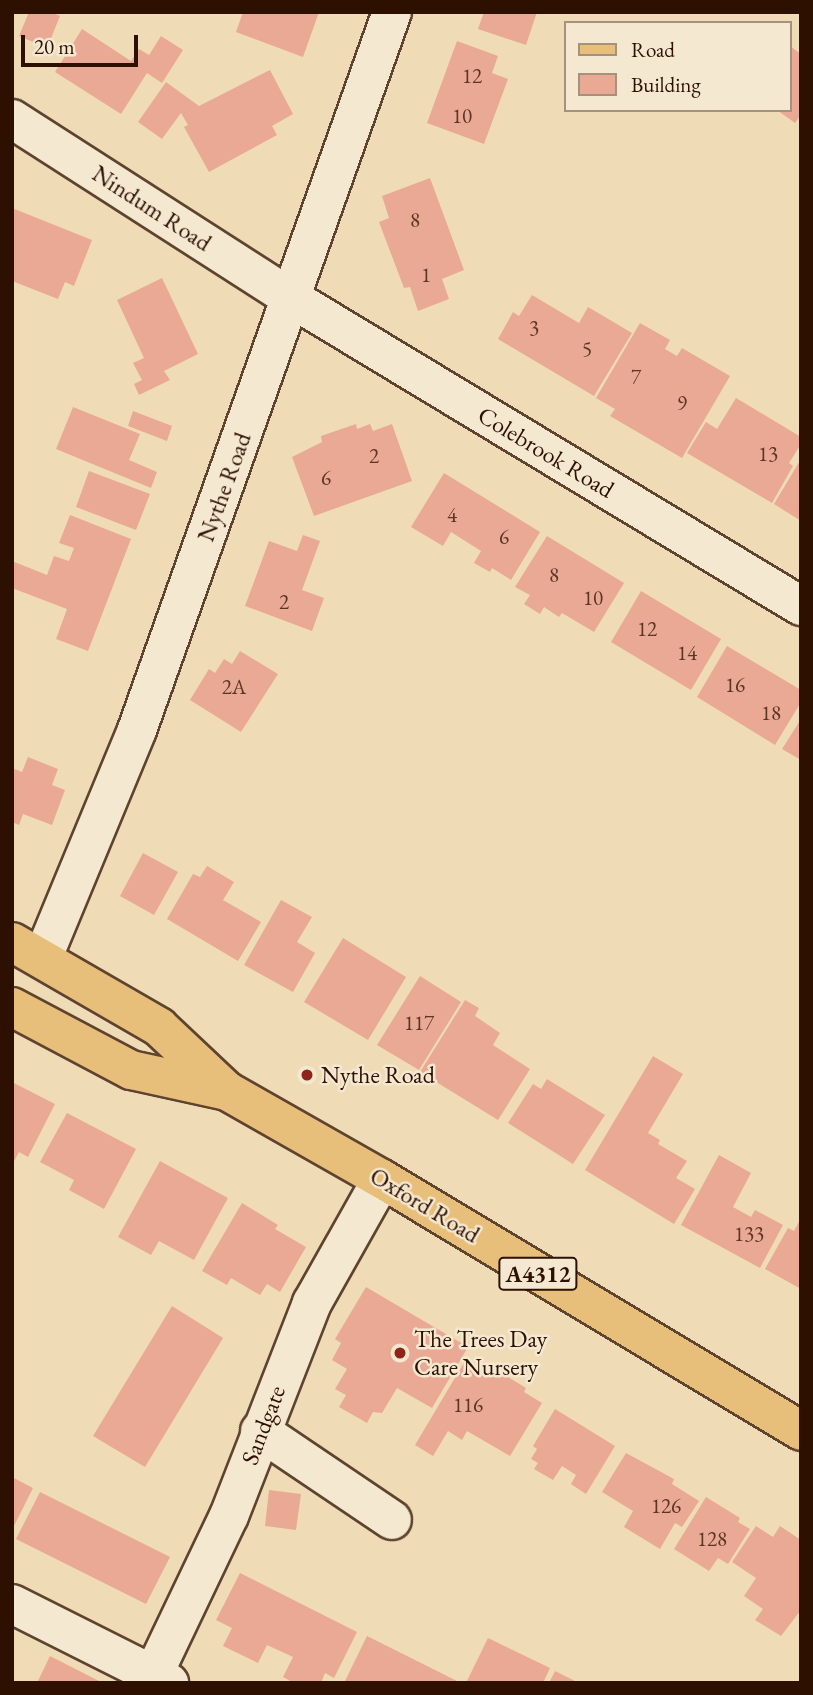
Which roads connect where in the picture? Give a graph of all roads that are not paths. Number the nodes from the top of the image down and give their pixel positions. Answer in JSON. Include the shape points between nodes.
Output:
{"nodes":[{"id":1,"x":392,"y":12,"type":"edge"},
{"id":2,"x":12,"y":119,"type":"edge"},
{"id":3,"x":291,"y":298,"type":"junction"},
{"id":4,"x":801,"y":606,"type":"edge"},
{"id":5,"x":27,"y":950,"type":"edge"},
{"id":6,"x":16,"y":1009,"type":"edge"},
{"id":7,"x":227,"y":1091,"type":"junction"},
{"id":8,"x":382,"y":1179,"type":"junction"},
{"id":9,"x":260,"y":1431,"type":"junction"},
{"id":10,"x":801,"y":1431,"type":"edge"},
{"id":11,"x":392,"y":1520,"type":"dead end"},
{"id":12,"x":12,"y":1604,"type":"edge"},
{"id":13,"x":161,"y":1679,"type":"edge"}],
"edges":[{"from":1,"to":3,"type":"street","name":"Nythe Road"},
{"from":2,"to":3,"type":"street","name":"Nindum Road"},
{"from":3,"to":4,"type":"street","name":"Colebrook Road"},
{"from":3,"to":5,"type":"street","name":"Nythe Road","via":[[137,730]]},
{"from":5,"to":6,"type":"main road"},
{"from":5,"to":7,"type":"main road","name":"Oxford Road","number":"A4312","via":[[159,1027]]},
{"from":6,"to":7,"type":"main road","name":"Oxford Road","number":"A4312","via":[[131,1070]]},
{"from":7,"to":8,"type":"main road","name":"Oxford Road","number":"A4312"},
{"from":8,"to":9,"type":"street","name":"Sandgate","via":[[312,1303]]},
{"from":8,"to":10,"type":"main road","name":"Oxford Road","number":"A4312"},
{"from":9,"to":11,"type":"street"},
{"from":9,"to":13,"type":"street","name":"Sandgate"},
{"from":12,"to":13,"type":"street","name":"Sandgate"}]}
